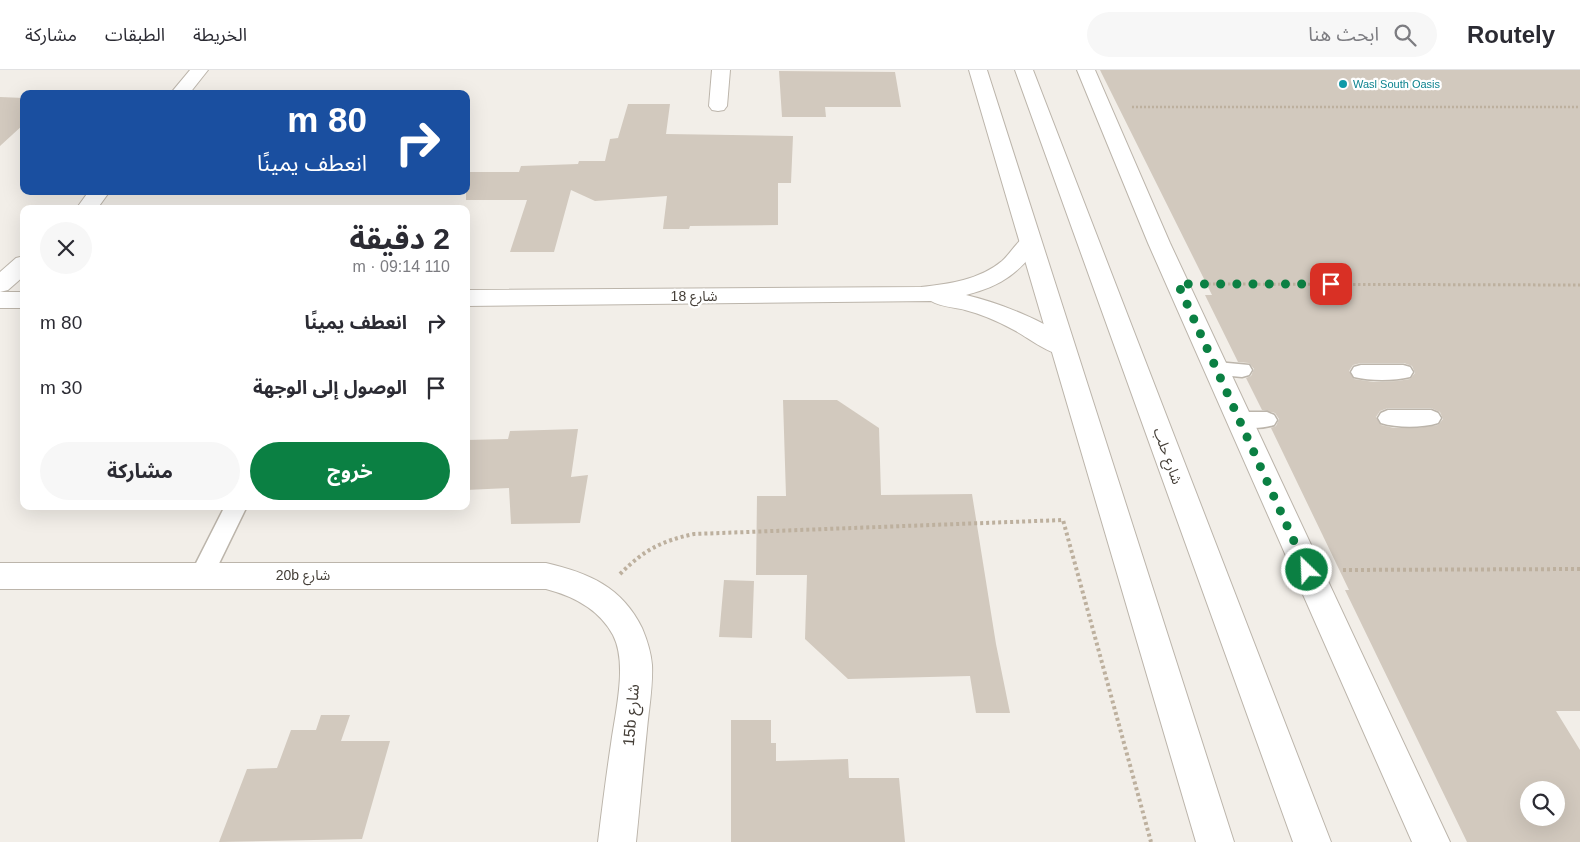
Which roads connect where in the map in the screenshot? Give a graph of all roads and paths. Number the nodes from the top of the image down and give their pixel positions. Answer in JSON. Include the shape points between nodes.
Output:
{"nodes":[{"id":1,"x":199,"y":70,"type":"edge"},
{"id":2,"x":721,"y":70,"type":"edge"},
{"id":3,"x":978,"y":70,"type":"edge"},
{"id":4,"x":1024,"y":70,"type":"edge"},
{"id":5,"x":1086,"y":70,"type":"edge"},
{"id":6,"x":182,"y":90,"type":"edge"},
{"id":7,"x":718,"y":106,"type":"dead end"},
{"id":8,"x":1102,"y":107,"type":"junction"},
{"id":9,"x":1580,"y":107,"type":"edge"},
{"id":10,"x":1030,"y":242,"type":"junction"},
{"id":11,"x":20,"y":274,"type":"edge"},
{"id":12,"x":1178,"y":284,"type":"junction"},
{"id":13,"x":1580,"y":285,"type":"edge"},
{"id":14,"x":12,"y":295,"type":"edge"},
{"id":15,"x":921,"y":295,"type":"junction"},
{"id":16,"x":470,"y":298,"type":"edge"},
{"id":17,"x":1063,"y":348,"type":"junction"},
{"id":18,"x":1361,"y":372,"type":"dead end"},
{"id":19,"x":1403,"y":372,"type":"dead end"},
{"id":20,"x":1388,"y":418,"type":"dead end"},
{"id":21,"x":1431,"y":418,"type":"dead end"},
{"id":22,"x":234,"y":510,"type":"edge"},
{"id":23,"x":1580,"y":569,"type":"edge"},
{"id":24,"x":1307,"y":570,"type":"junction"},
{"id":25,"x":202,"y":575,"type":"junction"},
{"id":26,"x":0,"y":576,"type":"edge"},
{"id":27,"x":601,"y":597,"type":"junction"},
{"id":28,"x":617,"y":842,"type":"edge"},
{"id":29,"x":1151,"y":842,"type":"edge"},
{"id":30,"x":1215,"y":842,"type":"edge"},
{"id":31,"x":1312,"y":842,"type":"edge"},
{"id":32,"x":1431,"y":842,"type":"edge"}],
"edges":[{"from":1,"to":6,"type":"street"},
{"from":2,"to":7,"type":"street"},
{"from":3,"to":10,"type":"street"},
{"from":4,"to":31,"type":"street","name":"شارع حلب"},
{"from":5,"to":8,"type":"street"},
{"from":8,"to":9,"type":"path"},
{"from":8,"to":12,"type":"street"},
{"from":10,"to":15,"type":"street","name":"شارع 18","via":[[1016,262],[992,279],[971,287]]},
{"from":10,"to":17,"type":"street"},
{"from":11,"to":14,"type":"street"},
{"from":12,"to":13,"type":"path"},
{"from":12,"to":24,"type":"street","via":[[1230,370],[1254,420]]},
{"from":15,"to":16,"type":"street","name":"شارع 18"},
{"from":15,"to":17,"type":"street","name":"شارع 18","via":[[959,300],[996,311],[1031,327]]},
{"from":17,"to":30,"type":"street"},
{"from":18,"to":19,"type":"lane"},
{"from":20,"to":21,"type":"lane"},
{"from":22,"to":25,"type":"lane"},
{"from":23,"to":24,"type":"path"},
{"from":24,"to":32,"type":"street"},
{"from":25,"to":26,"type":"street","name":"20b شارع"},
{"from":25,"to":27,"type":"street","name":"20b شارع","via":[[546,576],[566,579]]},
{"from":27,"to":28,"type":"street","name":"15b شارع","via":[[624,623],[635,657]]},
{"from":27,"to":29,"type":"path","via":[[638,554],[665,540],[694,534],[1063,520]]}]}
